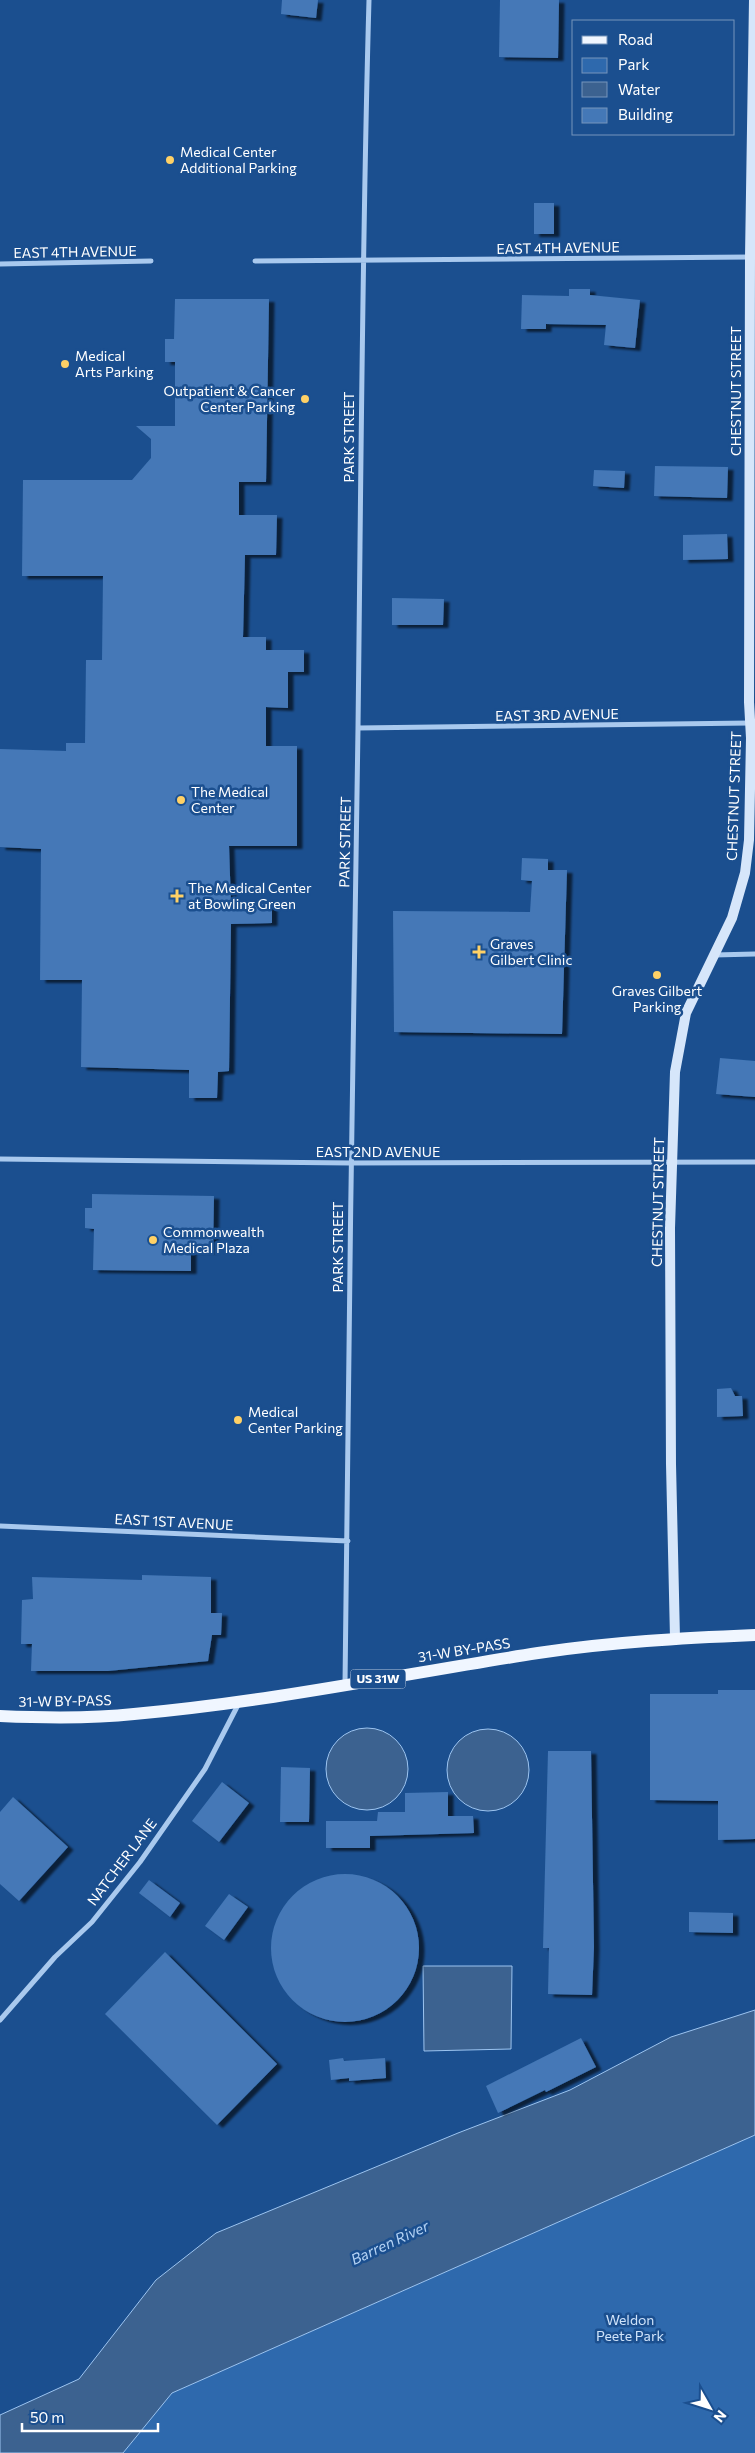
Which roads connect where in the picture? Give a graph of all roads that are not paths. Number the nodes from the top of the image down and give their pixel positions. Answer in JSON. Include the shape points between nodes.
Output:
{"nodes":[{"id":1,"x":368,"y":0,"type":"edge"},
{"id":2,"x":754,"y":0,"type":"edge"},
{"id":3,"x":752,"y":257,"type":"edge"},
{"id":4,"x":151,"y":261,"type":"dead end"},
{"id":5,"x":255,"y":261,"type":"dead end"},
{"id":6,"x":362,"y":261,"type":"junction"},
{"id":7,"x":0,"y":264,"type":"edge"},
{"id":8,"x":752,"y":723,"type":"edge"},
{"id":9,"x":358,"y":728,"type":"junction"},
{"id":10,"x":755,"y":954,"type":"edge"},
{"id":11,"x":714,"y":955,"type":"junction"},
{"id":12,"x":0,"y":1160,"type":"edge"},
{"id":13,"x":755,"y":1162,"type":"edge"},
{"id":14,"x":350,"y":1163,"type":"junction"},
{"id":15,"x":672,"y":1163,"type":"junction"},
{"id":16,"x":0,"y":1526,"type":"edge"},
{"id":17,"x":348,"y":1541,"type":"junction"},
{"id":18,"x":755,"y":1634,"type":"edge"},
{"id":19,"x":675,"y":1638,"type":"junction"},
{"id":20,"x":345,"y":1684,"type":"junction"},
{"id":21,"x":240,"y":1701,"type":"junction"},
{"id":22,"x":0,"y":1716,"type":"edge"},
{"id":23,"x":0,"y":2020,"type":"edge"}],
"edges":[{"from":1,"to":6,"type":"street","name":"PARK STREET"},
{"from":2,"to":3,"type":"street","name":"CHESTNUT STREET"},
{"from":3,"to":6,"type":"street","name":"EAST 4TH AVENUE"},
{"from":3,"to":8,"type":"street","name":"CHESTNUT STREET"},
{"from":4,"to":7,"type":"street","name":"EAST 4TH AVENUE"},
{"from":5,"to":6,"type":"street","name":"EAST 4TH AVENUE"},
{"from":6,"to":9,"type":"street","name":"PARK STREET"},
{"from":8,"to":9,"type":"street","name":"EAST 3RD AVENUE"},
{"from":8,"to":11,"type":"street","name":"CHESTNUT STREET","via":[[745,873],[735,911]]},
{"from":9,"to":14,"type":"street","name":"PARK STREET"},
{"from":10,"to":11,"type":"street"},
{"from":11,"to":15,"type":"street","name":"CHESTNUT STREET","via":[[682,1027],[675,1072]]},
{"from":12,"to":14,"type":"street","name":"EAST 2ND AVENUE"},
{"from":13,"to":15,"type":"street","name":"EAST 2ND AVENUE"},
{"from":14,"to":15,"type":"street","name":"EAST 2ND AVENUE"},
{"from":14,"to":17,"type":"street","name":"PARK STREET"},
{"from":15,"to":19,"type":"street","name":"CHESTNUT STREET","via":[[670,1458]]},
{"from":16,"to":17,"type":"street","name":"EAST 1ST AVENUE"},
{"from":17,"to":20,"type":"street","name":"PARK STREET"},
{"from":18,"to":19,"type":"main road","name":"31-W BY-PASS","number":"US 31W"},
{"from":19,"to":20,"type":"main road","name":"31-W BY-PASS","number":"US 31W","via":[[541,1653]]},
{"from":20,"to":21,"type":"main road","name":"31-W BY-PASS","number":"US 31W"},
{"from":21,"to":22,"type":"main road","name":"31-W BY-PASS","number":"US 31W","via":[[133,1714],[60,1718]]},
{"from":21,"to":23,"type":"street","name":"NATCHER LANE","via":[[205,1769],[140,1862],[92,1922],[55,1957]]}]}
